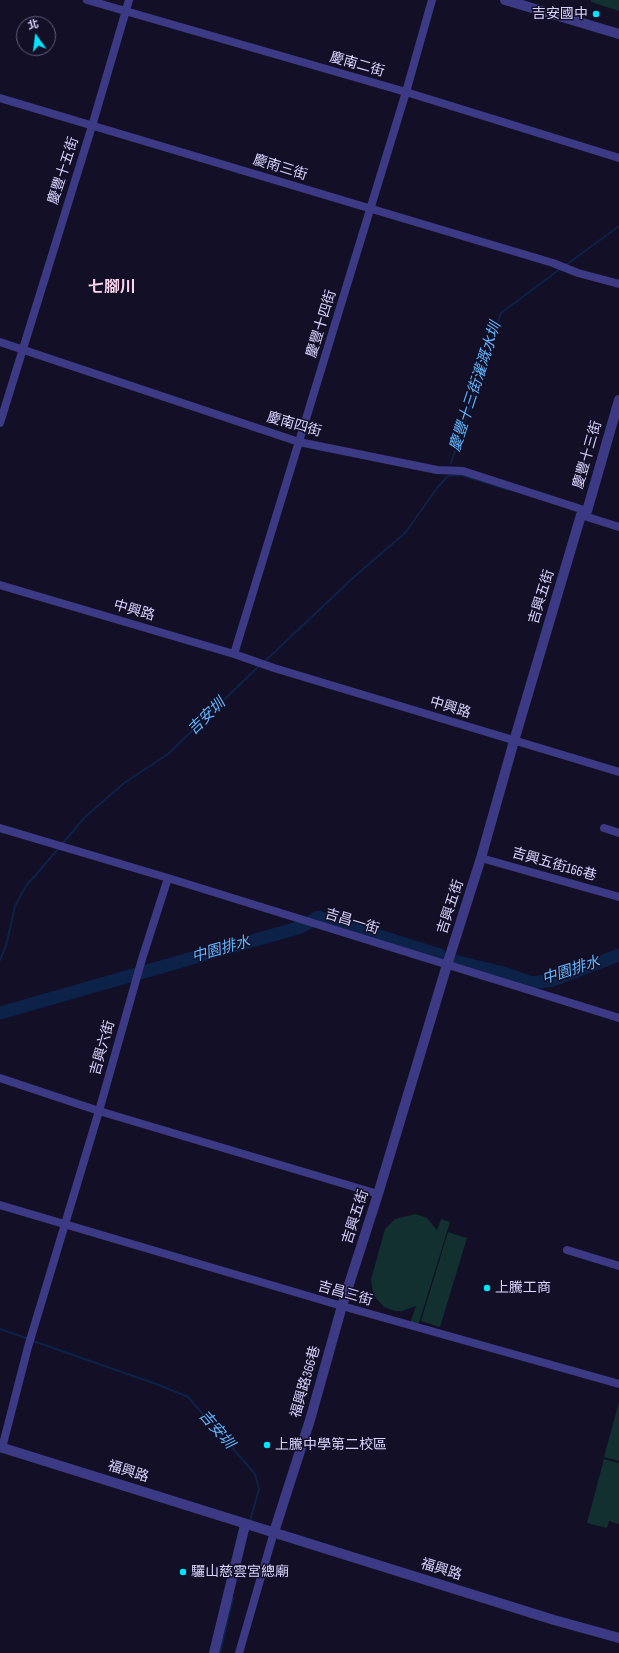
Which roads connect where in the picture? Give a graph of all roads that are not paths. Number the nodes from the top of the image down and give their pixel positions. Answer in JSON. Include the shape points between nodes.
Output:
{"nodes":[{"id":1,"x":87,"y":0,"type":"edge"},
{"id":2,"x":129,"y":0,"type":"edge"},
{"id":3,"x":432,"y":0,"type":"edge"},
{"id":4,"x":505,"y":0,"type":"edge"},
{"id":5,"x":126,"y":11,"type":"junction"},
{"id":6,"x":619,"y":34,"type":"edge"},
{"id":7,"x":406,"y":92,"type":"junction"},
{"id":8,"x":0,"y":98,"type":"edge"},
{"id":9,"x":92,"y":126,"type":"junction"},
{"id":10,"x":619,"y":158,"type":"edge"},
{"id":11,"x":370,"y":208,"type":"junction"},
{"id":12,"x":619,"y":284,"type":"edge"},
{"id":13,"x":0,"y":342,"type":"edge"},
{"id":14,"x":23,"y":348,"type":"junction"},
{"id":15,"x":619,"y":400,"type":"edge"},
{"id":16,"x":0,"y":423,"type":"edge"},
{"id":17,"x":299,"y":442,"type":"junction"},
{"id":18,"x":584,"y":513,"type":"junction"},
{"id":19,"x":619,"y":527,"type":"edge"},
{"id":20,"x":0,"y":585,"type":"edge"},
{"id":21,"x":234,"y":654,"type":"junction"},
{"id":22,"x":514,"y":740,"type":"junction"},
{"id":23,"x":619,"y":772,"type":"edge"},
{"id":24,"x":0,"y":828,"type":"edge"},
{"id":25,"x":604,"y":828,"type":"dead end"},
{"id":26,"x":619,"y":833,"type":"edge"},
{"id":27,"x":481,"y":858,"type":"junction"},
{"id":28,"x":168,"y":878,"type":"junction"},
{"id":29,"x":619,"y":897,"type":"edge"},
{"id":30,"x":447,"y":965,"type":"junction"},
{"id":31,"x":619,"y":1018,"type":"edge"},
{"id":32,"x":0,"y":1078,"type":"edge"},
{"id":33,"x":99,"y":1111,"type":"junction"},
{"id":34,"x":378,"y":1194,"type":"junction"},
{"id":35,"x":0,"y":1205,"type":"edge"},
{"id":36,"x":65,"y":1225,"type":"junction"},
{"id":37,"x":567,"y":1250,"type":"dead end"},
{"id":38,"x":619,"y":1266,"type":"edge"},
{"id":39,"x":342,"y":1306,"type":"junction"},
{"id":40,"x":619,"y":1384,"type":"edge"},
{"id":41,"x":1,"y":1448,"type":"edge"},
{"id":42,"x":249,"y":1526,"type":"junction"},
{"id":43,"x":274,"y":1532,"type":"junction"},
{"id":44,"x":619,"y":1638,"type":"edge"},
{"id":45,"x":214,"y":1653,"type":"edge"},
{"id":46,"x":239,"y":1653,"type":"edge"}],
"edges":[{"from":1,"to":5,"type":"street","name":"慶南二街"},
{"from":2,"to":5,"type":"street","name":"慶豐十五街"},
{"from":3,"to":7,"type":"street","name":"慶豐十四街"},
{"from":4,"to":6,"type":"street"},
{"from":5,"to":7,"type":"street","name":"慶南二街"},
{"from":5,"to":9,"type":"street","name":"慶豐十五街"},
{"from":7,"to":10,"type":"street","name":"慶南二街"},
{"from":7,"to":11,"type":"street","name":"慶豐十四街"},
{"from":8,"to":9,"type":"street","name":"慶南三街"},
{"from":9,"to":11,"type":"street","name":"慶南三街"},
{"from":9,"to":14,"type":"street","name":"慶豐十五街"},
{"from":11,"to":12,"type":"street","name":"慶南三街"},
{"from":11,"to":17,"type":"street","name":"慶豐十四街"},
{"from":13,"to":14,"type":"street","name":"慶南四街"},
{"from":14,"to":16,"type":"street","name":"慶豐十五街"},
{"from":14,"to":17,"type":"street","name":"慶南四街"},
{"from":15,"to":18,"type":"street","name":"慶豐十三街"},
{"from":17,"to":18,"type":"street","name":"慶南四街","via":[[436,470],[463,471]]},
{"from":17,"to":21,"type":"street","name":"慶豐十四街"},
{"from":18,"to":19,"type":"street","name":"慶南四街"},
{"from":18,"to":22,"type":"street","name":"吉興五街"},
{"from":20,"to":21,"type":"street","name":"中興路"},
{"from":21,"to":22,"type":"street","name":"中興路"},
{"from":22,"to":23,"type":"street","name":"中興路"},
{"from":22,"to":27,"type":"street","name":"吉興五街"},
{"from":24,"to":28,"type":"street","name":"吉昌一街"},
{"from":25,"to":26,"type":"street"},
{"from":27,"to":29,"type":"street","name":"吉興五街166巷"},
{"from":27,"to":30,"type":"street","name":"吉興五街"},
{"from":28,"to":30,"type":"street","name":"吉昌一街"},
{"from":28,"to":33,"type":"street","name":"吉興六街"},
{"from":30,"to":31,"type":"street","name":"吉昌一街"},
{"from":30,"to":34,"type":"street","name":"吉興五街"},
{"from":32,"to":33,"type":"street"},
{"from":33,"to":34,"type":"street"},
{"from":33,"to":36,"type":"street","name":"吉興六街"},
{"from":34,"to":39,"type":"street","name":"吉興五街"},
{"from":35,"to":36,"type":"street","name":"吉昌三街"},
{"from":36,"to":39,"type":"street","name":"吉昌三街"},
{"from":36,"to":41,"type":"street","name":"吉興六街"},
{"from":37,"to":38,"type":"street"},
{"from":39,"to":40,"type":"street","name":"吉昌三街"},
{"from":39,"to":43,"type":"street","name":"福興路366巷","via":[[310,1420]]},
{"from":41,"to":42,"type":"street","name":"福興路"},
{"from":42,"to":43,"type":"street","name":"福興路"},
{"from":42,"to":45,"type":"street"},
{"from":43,"to":44,"type":"street","name":"福興路"},
{"from":43,"to":46,"type":"street"}]}
